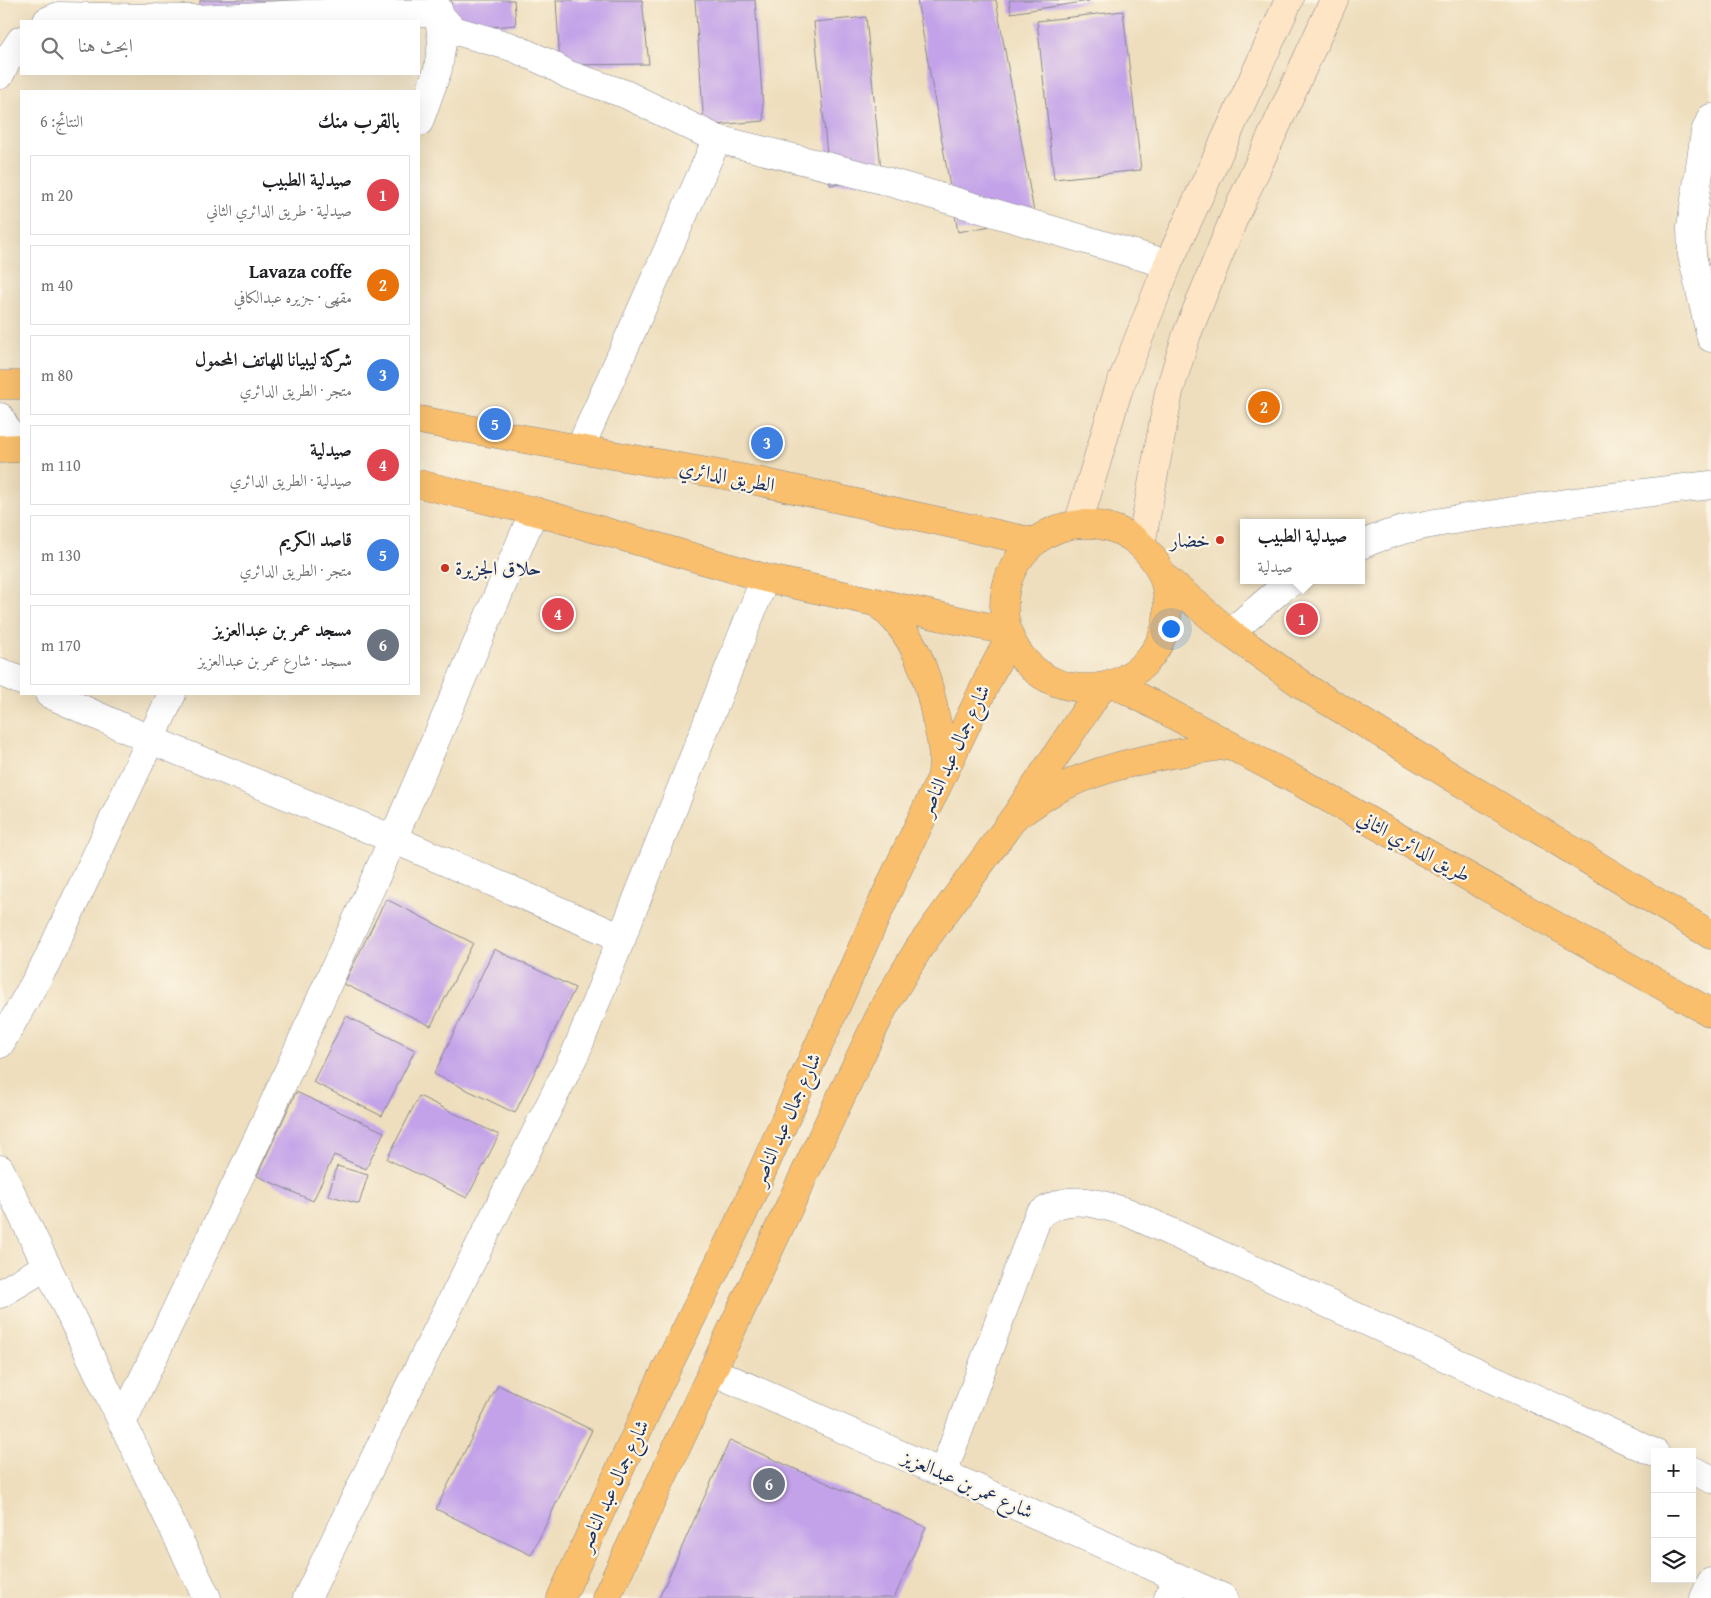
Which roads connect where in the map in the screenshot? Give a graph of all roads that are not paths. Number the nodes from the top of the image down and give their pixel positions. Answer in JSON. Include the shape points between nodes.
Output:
{"nodes":[{"id":1,"x":1289,"y":0,"type":"edge"},
{"id":2,"x":1334,"y":0,"type":"edge"},
{"id":3,"x":437,"y":6,"type":"edge"},
{"id":4,"x":49,"y":20,"type":"edge"},
{"id":5,"x":20,"y":41,"type":"edge"},
{"id":6,"x":0,"y":75,"type":"edge"},
{"id":7,"x":1711,"y":118,"type":"edge"},
{"id":8,"x":420,"y":119,"type":"edge"},
{"id":9,"x":717,"y":139,"type":"junction"},
{"id":10,"x":1168,"y":264,"type":"junction"},
{"id":11,"x":1711,"y":337,"type":"edge"},
{"id":12,"x":0,"y":385,"type":"edge"},
{"id":13,"x":20,"y":385,"type":"edge"},
{"id":14,"x":0,"y":417,"type":"edge"},
{"id":15,"x":420,"y":420,"type":"edge"},
{"id":16,"x":13,"y":448,"type":"edge"},
{"id":17,"x":580,"y":448,"type":"junction"},
{"id":18,"x":420,"y":484,"type":"edge"},
{"id":19,"x":1711,"y":485,"type":"edge"},
{"id":20,"x":534,"y":512,"type":"junction"},
{"id":21,"x":1078,"y":524,"type":"junction"},
{"id":22,"x":1034,"y":542,"type":"junction"},
{"id":23,"x":1365,"y":543,"type":"edge"},
{"id":24,"x":1141,"y":545,"type":"junction"},
{"id":25,"x":1163,"y":576,"type":"junction"},
{"id":26,"x":766,"y":578,"type":"junction"},
{"id":27,"x":1288,"y":584,"type":"edge"},
{"id":28,"x":876,"y":602,"type":"junction"},
{"id":29,"x":1230,"y":633,"type":"junction"},
{"id":30,"x":1008,"y":635,"type":"junction"},
{"id":31,"x":0,"y":672,"type":"edge"},
{"id":32,"x":20,"y":681,"type":"edge"},
{"id":33,"x":1108,"y":686,"type":"junction"},
{"id":34,"x":51,"y":695,"type":"edge"},
{"id":35,"x":172,"y":695,"type":"edge"},
{"id":36,"x":150,"y":740,"type":"junction"},
{"id":37,"x":1228,"y":745,"type":"junction"},
{"id":38,"x":940,"y":779,"type":"junction"},
{"id":39,"x":1016,"y":815,"type":"junction"},
{"id":40,"x":393,"y":839,"type":"junction"},
{"id":41,"x":1711,"y":936,"type":"edge"},
{"id":42,"x":622,"y":938,"type":"junction"},
{"id":43,"x":1711,"y":1013,"type":"edge"},
{"id":44,"x":0,"y":1044,"type":"edge"},
{"id":45,"x":0,"y":1169,"type":"edge"},
{"id":46,"x":47,"y":1266,"type":"junction"},
{"id":47,"x":0,"y":1294,"type":"edge"},
{"id":48,"x":712,"y":1371,"type":"junction"},
{"id":49,"x":122,"y":1423,"type":"junction"},
{"id":50,"x":1651,"y":1451,"type":"edge"},
{"id":51,"x":1696,"y":1472,"type":"edge"},
{"id":52,"x":943,"y":1473,"type":"junction"},
{"id":53,"x":1711,"y":1479,"type":"edge"},
{"id":54,"x":1711,"y":1582,"type":"edge"},
{"id":55,"x":1172,"y":1587,"type":"edge"},
{"id":56,"x":207,"y":1598,"type":"edge"},
{"id":57,"x":306,"y":1598,"type":"edge"},
{"id":58,"x":561,"y":1598,"type":"edge"},
{"id":59,"x":606,"y":1598,"type":"edge"},
{"id":60,"x":1224,"y":1598,"type":"edge"},
{"id":61,"x":1704,"y":1598,"type":"edge"}],
"edges":[{"from":1,"to":10,"type":"street"},
{"from":2,"to":24,"type":"street","via":[[1234,218],[1187,334],[1169,392]]},
{"from":3,"to":4,"type":"street","via":[[394,14],[350,12],[195,19],[59,16]]},
{"from":3,"to":8,"type":"street","via":[[442,42],[438,69]]},
{"from":3,"to":9,"type":"street","via":[[453,30],[512,47],[569,76],[625,94]]},
{"from":5,"to":6,"type":"street"},
{"from":7,"to":11,"type":"street","via":[[1705,132],[1691,227],[1692,255]]},
{"from":9,"to":10,"type":"street","via":[[882,180]]},
{"from":9,"to":17,"type":"street"},
{"from":10,"to":21,"type":"street","via":[[1118,392]]},
{"from":12,"to":13,"type":"main road"},
{"from":14,"to":16,"type":"street"},
{"from":15,"to":17,"type":"main road","name":"الطريق الدائري"},
{"from":17,"to":22,"type":"main road","name":"الطريق الدائري","via":[[757,481]]},
{"from":18,"to":20,"type":"main road"},
{"from":19,"to":23,"type":"street","via":[[1609,496],[1432,524]]},
{"from":20,"to":26,"type":"main road"},
{"from":20,"to":40,"type":"street"},
{"from":21,"to":22,"type":"main road","via":[[1054,530]]},
{"from":21,"to":24,"type":"main road","via":[[1100,525],[1122,532]]},
{"from":22,"to":30,"type":"main road","via":[[1017,560],[1006,583],[1003,607]]},
{"from":24,"to":25,"type":"main road"},
{"from":25,"to":29,"type":"main road"},
{"from":25,"to":33,"type":"main road","via":[[1169,601],[1166,627],[1155,651],[1138,671]]},
{"from":26,"to":28,"type":"main road"},
{"from":26,"to":42,"type":"street"},
{"from":27,"to":29,"type":"street"},
{"from":28,"to":30,"type":"main road"},
{"from":28,"to":38,"type":"main road","via":[[896,621],[918,654],[928,680],[940,738],[943,765]]},
{"from":29,"to":41,"type":"main road","via":[[1308,689]]},
{"from":30,"to":33,"type":"main road","via":[[1031,669],[1064,686]]},
{"from":30,"to":38,"type":"main road","name":"شارع جمال عبد الناصر"},
{"from":31,"to":32,"type":"street"},
{"from":33,"to":37,"type":"main road","name":"طريق الدائري الثاني"},
{"from":33,"to":39,"type":"main road","name":"شارع جمال عبد الناصر"},
{"from":34,"to":36,"type":"street"},
{"from":35,"to":36,"type":"street"},
{"from":36,"to":40,"type":"street"},
{"from":36,"to":44,"type":"street","via":[[46,963]]},
{"from":37,"to":39,"type":"main road","via":[[1152,758],[1103,771],[1060,788]]},
{"from":37,"to":43,"type":"main road","name":"طريق الدائري الثاني"},
{"from":38,"to":58,"type":"main road","name":"شارع جمال عبد الناصر","via":[[743,1214],[658,1386]]},
{"from":39,"to":48,"type":"main road","name":"شارع جمال عبد الناصر","via":[[919,948],[885,1005]]},
{"from":40,"to":42,"type":"street"},
{"from":40,"to":49,"type":"street","via":[[258,1136]]},
{"from":42,"to":57,"type":"street","via":[[576,1052]]},
{"from":45,"to":46,"type":"street"},
{"from":46,"to":47,"type":"street"},
{"from":46,"to":49,"type":"street"},
{"from":48,"to":52,"type":"street","name":"شارع عمر بن عبدالعزيز"},
{"from":48,"to":59,"type":"main road","name":"شارع جمال عبد الناصر"},
{"from":49,"to":56,"type":"street"},
{"from":50,"to":52,"type":"street","via":[[1127,1212],[1074,1201],[1048,1207],[1038,1216]]},
{"from":51,"to":53,"type":"street"},
{"from":52,"to":55,"type":"street","name":"شارع عمر بن عبدالعزيز"},
{"from":54,"to":61,"type":"street"},
{"from":55,"to":60,"type":"street","name":"شارع عمر بن عبدالعزيز"}]}
